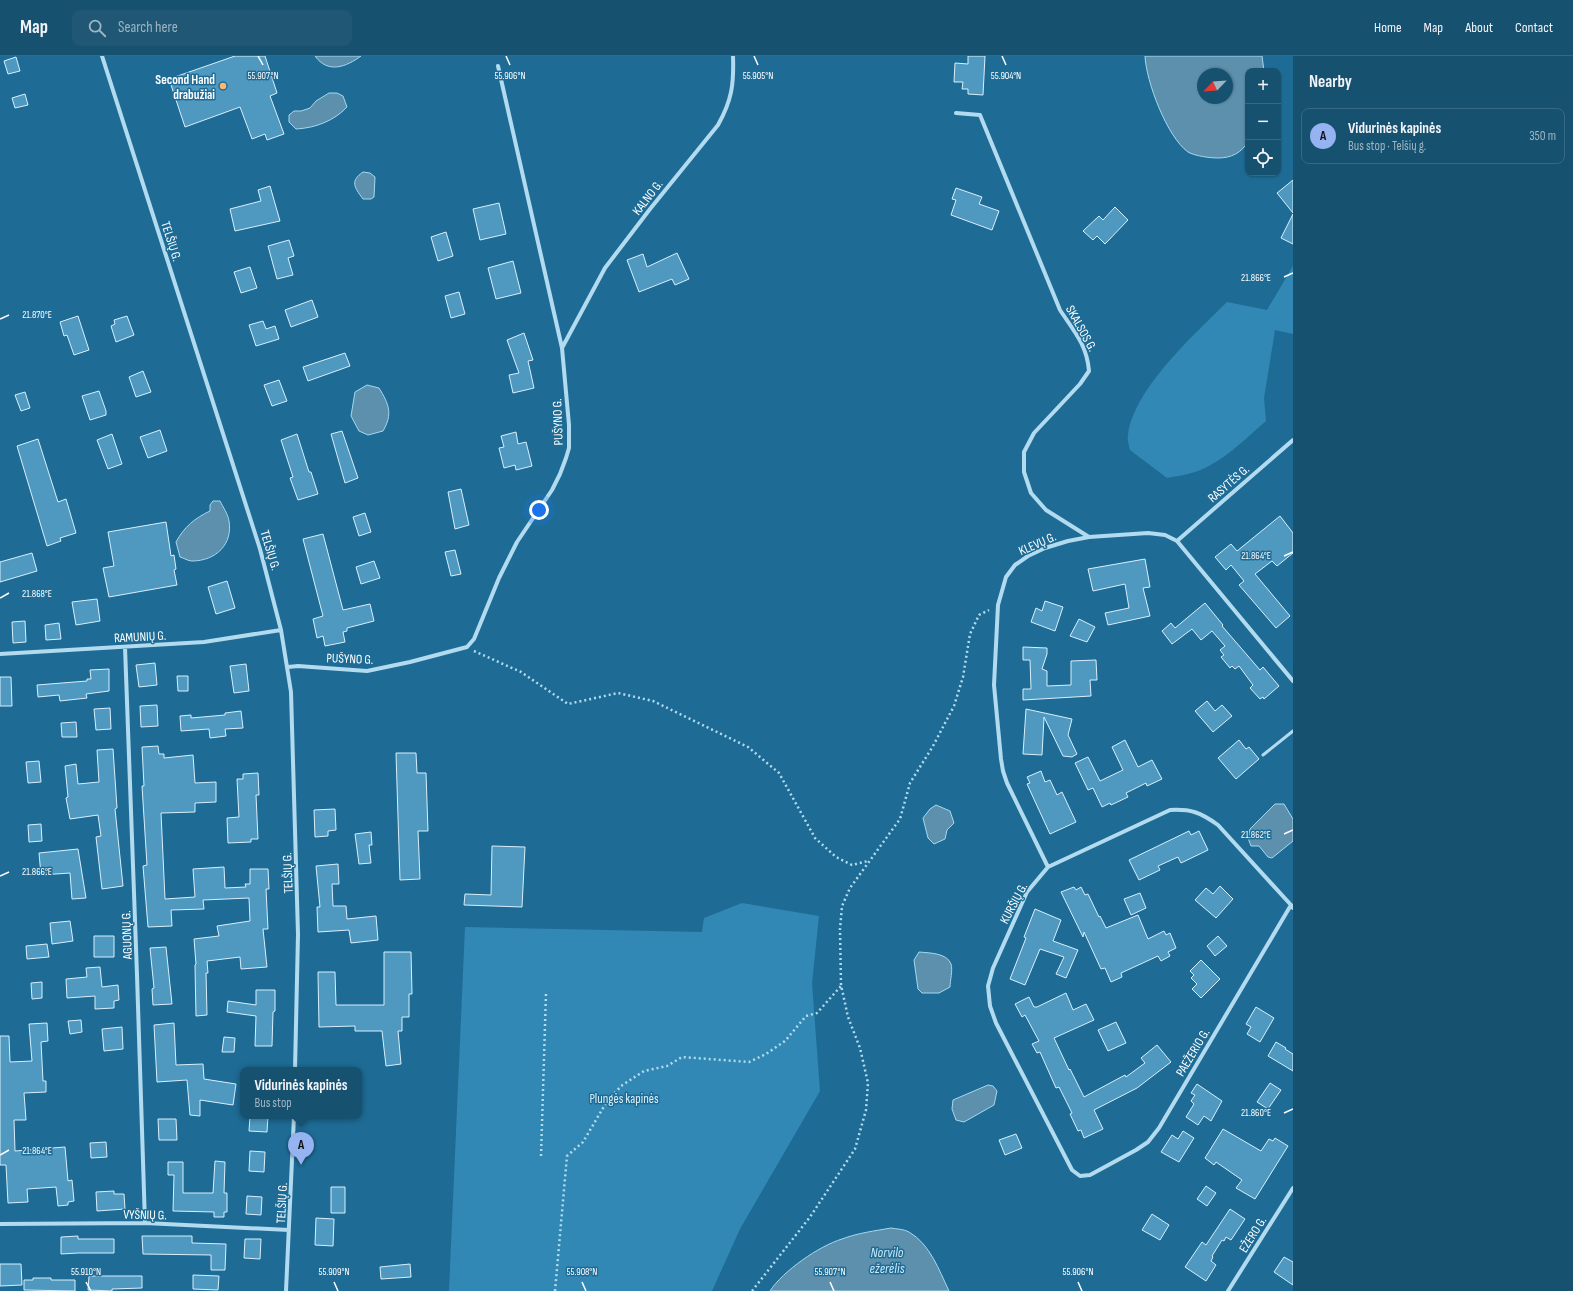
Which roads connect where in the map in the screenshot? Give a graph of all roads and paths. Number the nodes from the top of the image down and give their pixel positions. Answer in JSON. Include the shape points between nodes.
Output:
{"nodes":[{"id":1,"x":102,"y":56,"type":"edge"},
{"id":2,"x":733,"y":56,"type":"edge"},
{"id":3,"x":498,"y":66,"type":"dead end"},
{"id":4,"x":956,"y":114,"type":"dead end"},
{"id":5,"x":562,"y":348,"type":"junction"},
{"id":6,"x":1293,"y":440,"type":"edge"},
{"id":7,"x":1089,"y":537,"type":"junction"},
{"id":8,"x":1177,"y":541,"type":"junction"},
{"id":9,"x":998,"y":605,"type":"junction"},
{"id":10,"x":281,"y":630,"type":"junction"},
{"id":11,"x":124,"y":647,"type":"junction"},
{"id":12,"x":467,"y":647,"type":"junction"},
{"id":13,"x":0,"y":654,"type":"edge"},
{"id":14,"x":288,"y":667,"type":"junction"},
{"id":15,"x":1293,"y":681,"type":"edge"},
{"id":16,"x":1293,"y":731,"type":"edge"},
{"id":17,"x":1263,"y":755,"type":"dead end"},
{"id":18,"x":869,"y":861,"type":"junction"},
{"id":19,"x":1048,"y":867,"type":"junction"},
{"id":20,"x":1292,"y":906,"type":"edge"},
{"id":21,"x":841,"y":985,"type":"junction"},
{"id":22,"x":546,"y":993,"type":"dead end"},
{"id":23,"x":295,"y":1067,"type":"edge"},
{"id":24,"x":294,"y":1119,"type":"edge"},
{"id":25,"x":541,"y":1156,"type":"dead end"},
{"id":26,"x":1080,"y":1176,"type":"joint"},
{"id":27,"x":1293,"y":1188,"type":"edge"},
{"id":28,"x":145,"y":1223,"type":"junction"},
{"id":29,"x":0,"y":1224,"type":"edge"},
{"id":30,"x":289,"y":1230,"type":"junction"},
{"id":31,"x":286,"y":1291,"type":"edge"},
{"id":32,"x":555,"y":1291,"type":"edge"},
{"id":33,"x":752,"y":1291,"type":"edge"},
{"id":34,"x":1228,"y":1291,"type":"edge"}],
"edges":[{"from":1,"to":10,"type":"street","name":"TELŠIŲ G.","via":[[260,549]]},
{"from":2,"to":5,"type":"street","name":"KALNO G.","via":[[734,77],[726,111],[605,268]]},
{"from":3,"to":5,"type":"street","name":"PUŠYNO G."},
{"from":4,"to":7,"type":"street","name":"SKALSOS G.","via":[[980,116],[1060,310],[1088,356],[1089,371],[1034,433],[1024,452],[1024,472],[1031,493],[1046,510]]},
{"from":5,"to":12,"type":"street","name":"PUŠYNO G.","via":[[569,426],[569,448],[566,458],[552,490],[517,542],[474,639]]},
{"from":6,"to":8,"type":"street","name":"RASYTĖS G."},
{"from":7,"to":8,"type":"street","name":"KLEVŲ G.","via":[[1148,533],[1165,535]]},
{"from":7,"to":9,"type":"street","name":"KLEVŲ G.","via":[[1045,548],[1015,565],[1006,578]]},
{"from":8,"to":15,"type":"street"},
{"from":9,"to":18,"type":"path","via":[[979,616],[970,634],[963,677],[954,706],[910,783],[900,819]]},
{"from":9,"to":19,"type":"street","name":"KLEVŲ G.","via":[[994,685],[1003,771]]},
{"from":10,"to":11,"type":"street","name":"RAMUNIŲ G.","via":[[204,642]]},
{"from":10,"to":14,"type":"street","name":"TELŠIŲ G."},
{"from":11,"to":13,"type":"street","name":"RAMUNIŲ G."},
{"from":11,"to":28,"type":"street","name":"AGUONŲ G.","via":[[138,975]]},
{"from":12,"to":14,"type":"street","name":"PUŠYNO G.","via":[[367,671]]},
{"from":12,"to":18,"type":"path","via":[[521,672],[568,704],[618,693],[653,701],[748,747],[779,773],[815,838],[836,858],[852,865]]},
{"from":14,"to":23,"type":"street","name":"TELŠIŲ G.","via":[[291,692],[298,934]]},
{"from":16,"to":17,"type":"lane"},
{"from":18,"to":21,"type":"path","via":[[850,888],[842,906]]},
{"from":19,"to":20,"type":"street","name":"KURŠIŲ G.","via":[[1170,810],[1187,810],[1204,814],[1218,825]]},
{"from":19,"to":26,"type":"street","name":"KURŠIŲ G.","via":[[1027,892],[993,968],[988,986],[990,1006],[996,1023],[1072,1170]]},
{"from":20,"to":26,"type":"street","name":"PAEŽERIO G.","via":[[1148,1142],[1090,1175]]},
{"from":21,"to":32,"type":"path","via":[[817,1013],[806,1016],[785,1041],[749,1062],[682,1058],[667,1066],[644,1071],[621,1086],[606,1103],[583,1142],[567,1156]]},
{"from":21,"to":33,"type":"path","via":[[868,1083],[866,1110],[855,1149],[810,1217]]},
{"from":22,"to":25,"type":"path"},
{"from":24,"to":30,"type":"street","name":"TELŠIŲ G."},
{"from":27,"to":34,"type":"street","name":"EŽERO G."},
{"from":28,"to":29,"type":"street","name":"VYŠNIŲ G."},
{"from":28,"to":30,"type":"street","name":"VYŠNIŲ G."},
{"from":30,"to":31,"type":"street","name":"TELŠIŲ G."}]}
